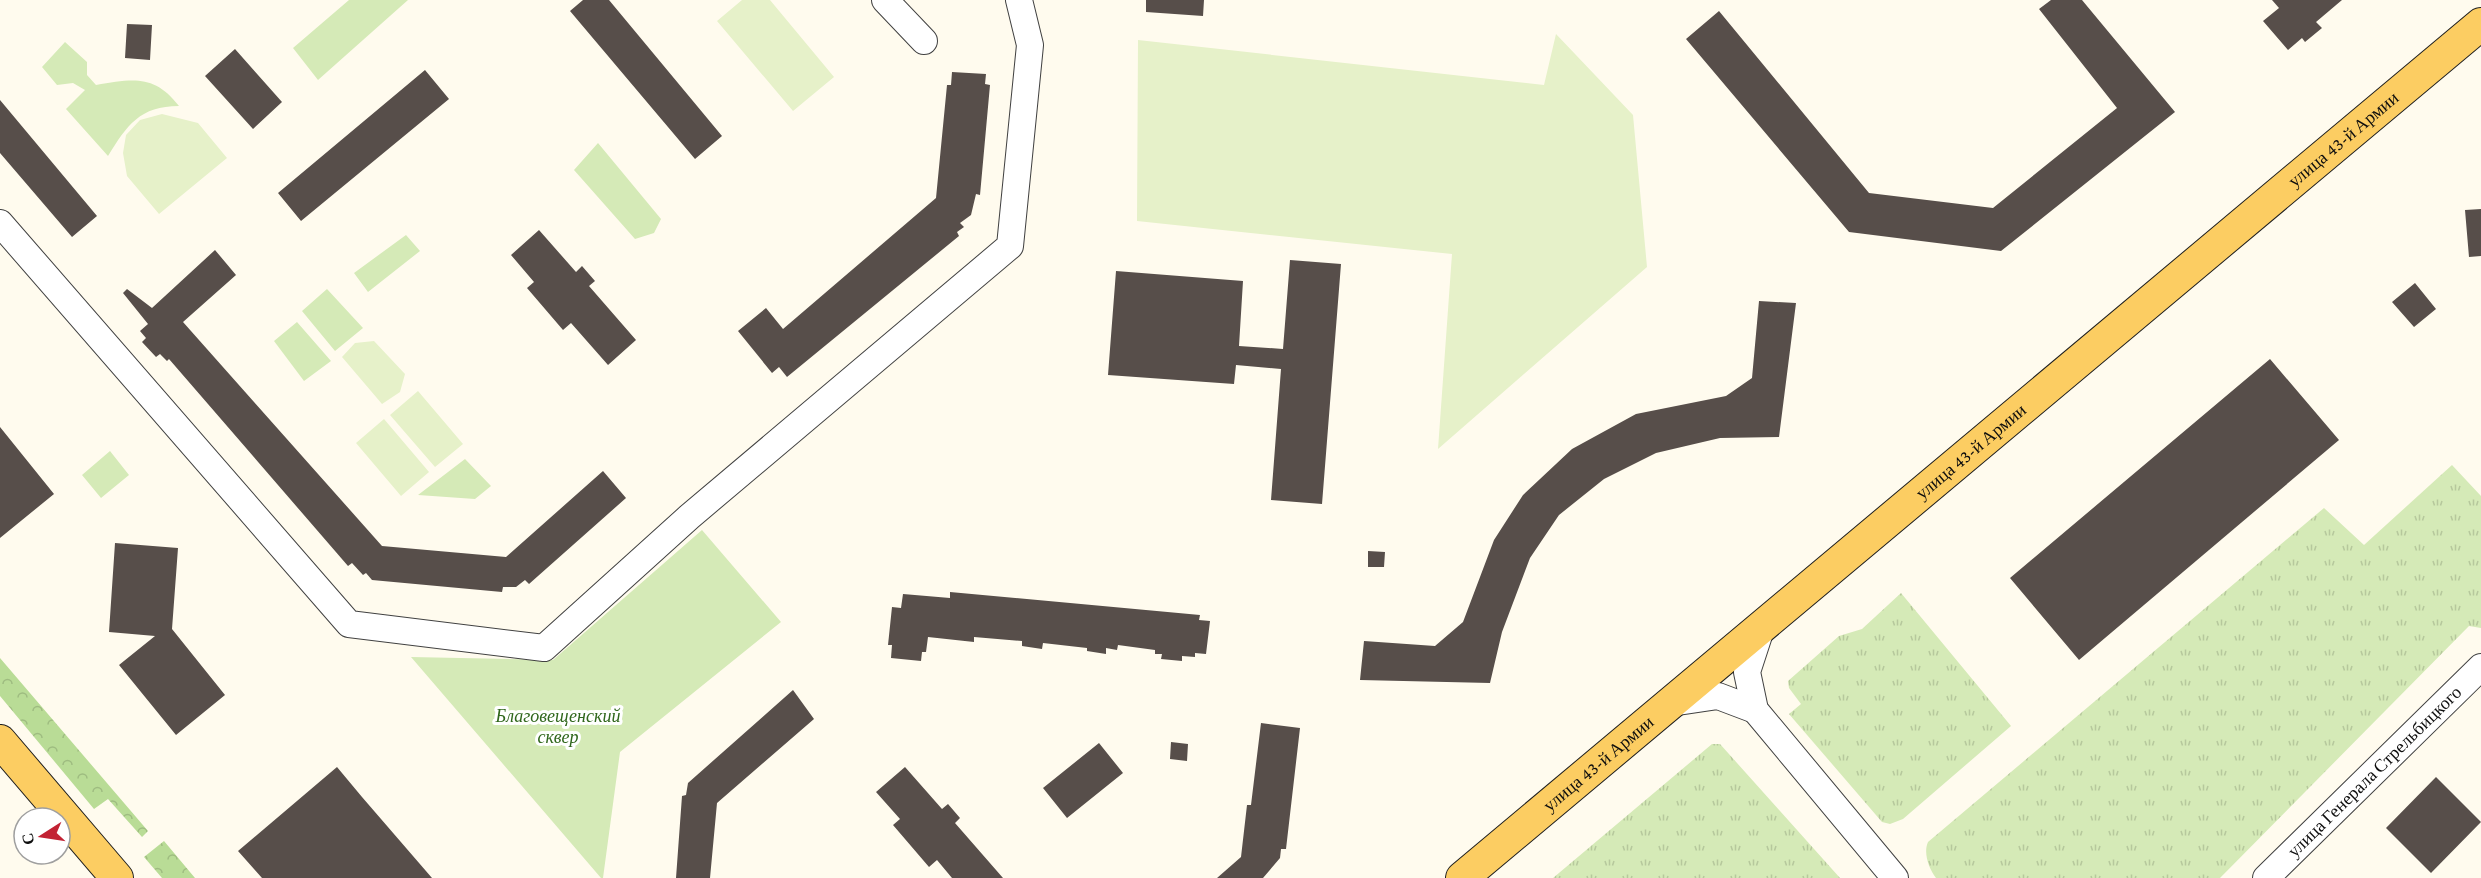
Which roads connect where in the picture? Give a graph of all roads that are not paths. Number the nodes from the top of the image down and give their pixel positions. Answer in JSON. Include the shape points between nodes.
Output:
{"nodes":[{"id":1,"x":885,"y":0,"type":"edge"},
{"id":2,"x":1019,"y":0,"type":"edge"},
{"id":3,"x":2481,"y":24,"type":"edge"},
{"id":4,"x":924,"y":41,"type":"dead end"},
{"id":5,"x":0,"y":224,"type":"edge"},
{"id":6,"x":1762,"y":626,"type":"junction"},
{"id":7,"x":2481,"y":667,"type":"edge"},
{"id":8,"x":1671,"y":703,"type":"junction"},
{"id":9,"x":1755,"y":711,"type":"junction"},
{"id":10,"x":0,"y":741,"type":"edge"},
{"id":11,"x":117,"y":878,"type":"edge"},
{"id":12,"x":1462,"y":878,"type":"edge"},
{"id":13,"x":1894,"y":878,"type":"edge"},
{"id":14,"x":2266,"y":878,"type":"edge"}],
"edges":[{"from":1,"to":4,"type":"street"},
{"from":2,"to":5,"type":"street","via":[[1030,45],[1010,246],[689,517],[544,648],[348,624]]},
{"from":3,"to":6,"type":"main road","name":"улица 43-й Армии"},
{"from":6,"to":8,"type":"main road","name":"улица 43-й Армии"},
{"from":6,"to":9,"type":"street","via":[[1747,672]]},
{"from":7,"to":14,"type":"street","name":"улица Генерала Стрельбицкого"},
{"from":8,"to":9,"type":"street","via":[[1718,696]]},
{"from":8,"to":12,"type":"main road","name":"улица 43-й Армии"},
{"from":9,"to":13,"type":"street"},
{"from":10,"to":11,"type":"main road"}]}
